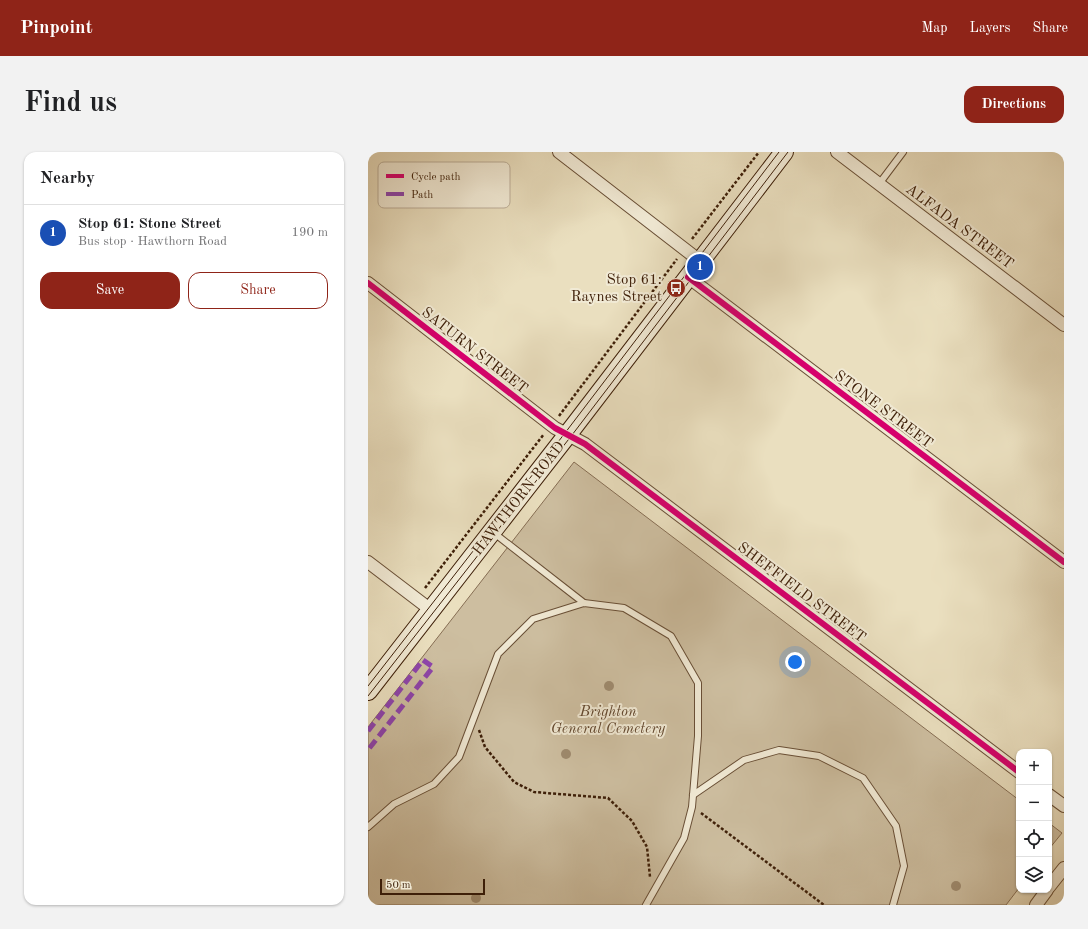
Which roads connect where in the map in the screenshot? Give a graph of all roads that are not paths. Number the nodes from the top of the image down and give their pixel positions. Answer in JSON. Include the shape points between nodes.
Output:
{"nodes":[{"id":1,"x":559,"y":152,"type":"edge"},
{"id":2,"x":784,"y":152,"type":"edge"},
{"id":3,"x":837,"y":152,"type":"edge"},
{"id":4,"x":903,"y":152,"type":"edge"},
{"id":5,"x":879,"y":184,"type":"junction"},
{"id":6,"x":700,"y":261,"type":"junction"},
{"id":7,"x":688,"y":277,"type":"junction"},
{"id":8,"x":368,"y":283,"type":"edge"},
{"id":9,"x":1064,"y":325,"type":"edge"},
{"id":10,"x":568,"y":434,"type":"junction"},
{"id":11,"x":492,"y":532,"type":"junction"},
{"id":12,"x":368,"y":562,"type":"edge"},
{"id":13,"x":1064,"y":562,"type":"edge"},
{"id":14,"x":584,"y":602,"type":"junction"},
{"id":15,"x":431,"y":610,"type":"junction"},
{"id":16,"x":368,"y":691,"type":"edge"},
{"id":17,"x":1016,"y":770,"type":"edge"},
{"id":18,"x":693,"y":795,"type":"junction"},
{"id":19,"x":1052,"y":797,"type":"edge"},
{"id":20,"x":1064,"y":806,"type":"edge"},
{"id":21,"x":368,"y":827,"type":"edge"},
{"id":22,"x":1064,"y":868,"type":"edge"},
{"id":23,"x":1052,"y":883,"type":"edge"},
{"id":24,"x":1045,"y":893,"type":"edge"},
{"id":25,"x":646,"y":905,"type":"edge"},
{"id":26,"x":893,"y":905,"type":"edge"},
{"id":27,"x":1036,"y":905,"type":"edge"}],
"edges":[{"from":1,"to":6,"type":"street"},
{"from":2,"to":6,"type":"main road","name":"HAWTHORN ROAD"},
{"from":3,"to":5,"type":"street","name":"ALFADA STREET"},
{"from":4,"to":5,"type":"lane"},
{"from":5,"to":9,"type":"street","name":"ALFADA STREET"},
{"from":6,"to":7,"type":"main road","name":"HAWTHORN ROAD"},
{"from":7,"to":10,"type":"main road","name":"HAWTHORN ROAD"},
{"from":7,"to":13,"type":"street","name":"STONE STREET"},
{"from":8,"to":10,"type":"street","name":"SATURN STREET","via":[[552,425]]},
{"from":10,"to":11,"type":"main road","name":"HAWTHORN ROAD"},
{"from":10,"to":17,"type":"street","name":"SHEFFIELD STREET"},
{"from":11,"to":14,"type":"lane"},
{"from":11,"to":15,"type":"main road","name":"HAWTHORN ROAD"},
{"from":12,"to":15,"type":"street"},
{"from":14,"to":18,"type":"lane","via":[[624,608],[671,636],[675,642],[698,683],[698,736]]},
{"from":14,"to":21,"type":"lane","via":[[533,618],[498,654],[459,758],[434,784],[394,804]]},
{"from":15,"to":16,"type":"main road","name":"HAWTHORN ROAD"},
{"from":18,"to":25,"type":"lane","via":[[684,838]]},
{"from":18,"to":26,"type":"lane","via":[[744,760],[779,750],[819,756],[863,778],[896,826],[904,866]]},
{"from":19,"to":20,"type":"street"},
{"from":22,"to":23,"type":"street"},
{"from":24,"to":27,"type":"street"}]}
